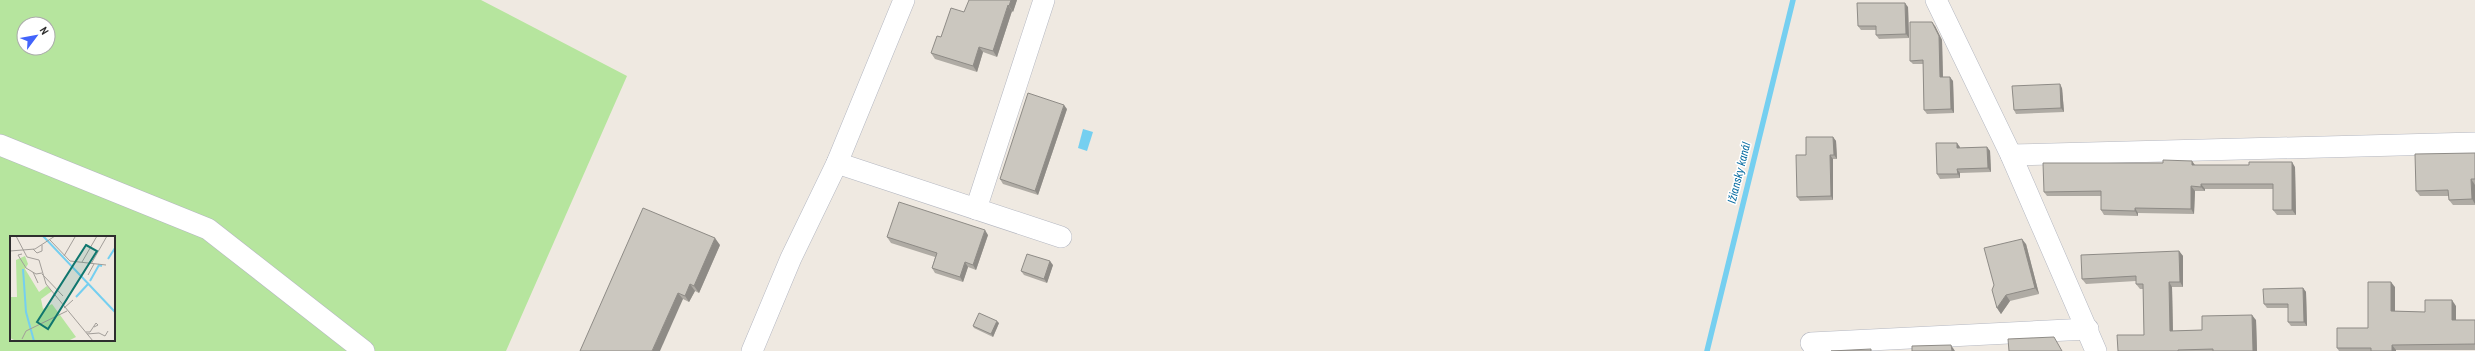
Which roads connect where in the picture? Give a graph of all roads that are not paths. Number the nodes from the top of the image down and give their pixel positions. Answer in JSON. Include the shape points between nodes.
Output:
{"nodes":[{"id":1,"x":904,"y":0,"type":"edge"},
{"id":2,"x":1044,"y":0,"type":"edge"},
{"id":3,"x":1936,"y":0,"type":"edge"},
{"id":4,"x":2475,"y":143,"type":"edge"},
{"id":5,"x":0,"y":145,"type":"edge"},
{"id":6,"x":2011,"y":155,"type":"junction"},
{"id":7,"x":837,"y":163,"type":"junction"},
{"id":8,"x":976,"y":209,"type":"junction"},
{"id":9,"x":1061,"y":238,"type":"dead end"},
{"id":10,"x":2088,"y":329,"type":"junction"},
{"id":11,"x":1811,"y":343,"type":"dead end"},
{"id":12,"x":364,"y":351,"type":"edge"},
{"id":13,"x":752,"y":351,"type":"edge"},
{"id":14,"x":2096,"y":351,"type":"edge"}],
"edges":[{"from":1,"to":7,"type":"street"},
{"from":2,"to":8,"type":"street"},
{"from":3,"to":6,"type":"street"},
{"from":4,"to":6,"type":"street"},
{"from":5,"to":12,"type":"street","via":[[208,229]]},
{"from":6,"to":10,"type":"street"},
{"from":7,"to":8,"type":"street"},
{"from":7,"to":13,"type":"street","via":[[791,258]]},
{"from":8,"to":9,"type":"street"},
{"from":10,"to":11,"type":"street"},
{"from":10,"to":14,"type":"street"}]}
